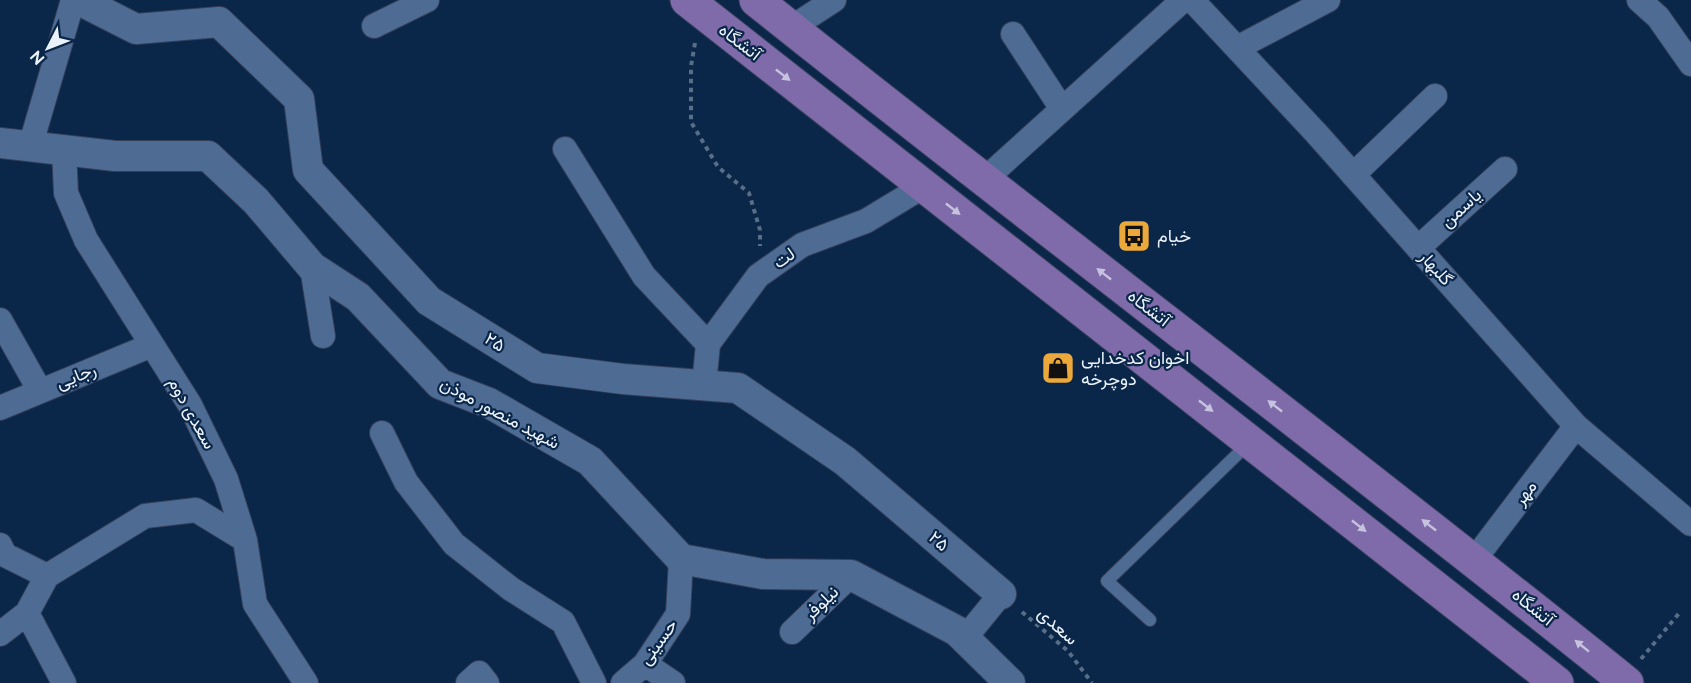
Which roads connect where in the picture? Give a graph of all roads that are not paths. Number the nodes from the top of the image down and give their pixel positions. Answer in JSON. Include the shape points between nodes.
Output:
{"nodes":[{"id":1,"x":73,"y":0,"type":"edge"},
{"id":2,"x":80,"y":0,"type":"edge"},
{"id":3,"x":428,"y":0,"type":"edge"},
{"id":4,"x":756,"y":0,"type":"edge"},
{"id":5,"x":834,"y":0,"type":"edge"},
{"id":6,"x":1183,"y":0,"type":"edge"},
{"id":7,"x":1192,"y":0,"type":"edge"},
{"id":8,"x":1328,"y":0,"type":"edge"},
{"id":9,"x":1639,"y":0,"type":"edge"},
{"id":10,"x":694,"y":5,"type":"edge"},
{"id":11,"x":374,"y":26,"type":"dead end"},
{"id":12,"x":791,"y":28,"type":"junction"},
{"id":13,"x":1013,"y":34,"type":"dead end"},
{"id":14,"x":1237,"y":48,"type":"junction"},
{"id":15,"x":1691,"y":64,"type":"edge"},
{"id":16,"x":1435,"y":96,"type":"dead end"},
{"id":17,"x":1062,"y":109,"type":"junction"},
{"id":18,"x":0,"y":143,"type":"edge"},
{"id":19,"x":30,"y":147,"type":"junction"},
{"id":20,"x":565,"y":149,"type":"dead end"},
{"id":21,"x":64,"y":150,"type":"junction"},
{"id":22,"x":1505,"y":169,"type":"dead end"},
{"id":23,"x":1353,"y":175,"type":"junction"},
{"id":24,"x":984,"y":180,"type":"junction"},
{"id":25,"x":924,"y":186,"type":"junction"},
{"id":26,"x":1418,"y":248,"type":"junction"},
{"id":27,"x":312,"y":267,"type":"junction"},
{"id":28,"x":0,"y":320,"type":"edge"},
{"id":29,"x":323,"y":336,"type":"dead end"},
{"id":30,"x":708,"y":344,"type":"junction"},
{"id":31,"x":152,"y":345,"type":"junction"},
{"id":32,"x":704,"y":385,"type":"junction"},
{"id":33,"x":40,"y":391,"type":"junction"},
{"id":34,"x":0,"y":408,"type":"edge"},
{"id":35,"x":1576,"y":426,"type":"junction"},
{"id":36,"x":382,"y":434,"type":"dead end"},
{"id":37,"x":1251,"y":442,"type":"junction"},
{"id":38,"x":1691,"y":524,"type":"edge"},
{"id":39,"x":245,"y":540,"type":"junction"},
{"id":40,"x":0,"y":545,"type":"edge"},
{"id":41,"x":681,"y":559,"type":"junction"},
{"id":42,"x":1474,"y":560,"type":"junction"},
{"id":43,"x":851,"y":575,"type":"junction"},
{"id":44,"x":47,"y":576,"type":"junction"},
{"id":45,"x":1000,"y":594,"type":"joint"},
{"id":46,"x":27,"y":613,"type":"junction"},
{"id":47,"x":1150,"y":620,"type":"dead end"},
{"id":48,"x":792,"y":632,"type":"dead end"},
{"id":49,"x":0,"y":634,"type":"edge"},
{"id":50,"x":965,"y":638,"type":"junction"},
{"id":51,"x":645,"y":664,"type":"junction"},
{"id":52,"x":1625,"y":681,"type":"edge"},
{"id":53,"x":64,"y":683,"type":"edge"},
{"id":54,"x":306,"y":683,"type":"edge"},
{"id":55,"x":468,"y":683,"type":"edge"},
{"id":56,"x":487,"y":683,"type":"edge"},
{"id":57,"x":594,"y":683,"type":"edge"},
{"id":58,"x":623,"y":683,"type":"edge"},
{"id":59,"x":673,"y":683,"type":"edge"},
{"id":60,"x":1010,"y":683,"type":"edge"},
{"id":61,"x":1557,"y":683,"type":"edge"}],
"edges":[{"from":1,"to":19,"type":"street"},
{"from":2,"to":32,"type":"street","name":"۲۵","via":[[136,29],[219,22],[299,99],[308,170],[315,178],[429,301],[514,354],[537,368]]},
{"from":3,"to":11,"type":"street"},
{"from":4,"to":12,"type":"main road","name":"آتشگاه"},
{"from":5,"to":12,"type":"street"},
{"from":6,"to":17,"type":"street"},
{"from":7,"to":14,"type":"street","name":"گلبهار"},
{"from":8,"to":14,"type":"street"},
{"from":9,"to":15,"type":"street","via":[[1658,16]]},
{"from":10,"to":25,"type":"main road","name":"آتشگاه","one_way":true},
{"from":12,"to":24,"type":"main road","name":"آتشگاه"},
{"from":13,"to":17,"type":"street"},
{"from":14,"to":23,"type":"street","name":"گلبهار"},
{"from":16,"to":23,"type":"street"},
{"from":17,"to":24,"type":"street"},
{"from":18,"to":19,"type":"street","name":"شهید منصور موذن"},
{"from":19,"to":21,"type":"street","name":"شهید منصور موذن"},
{"from":20,"to":30,"type":"street","via":[[644,276]]},
{"from":21,"to":27,"type":"street","name":"شهید منصور موذن","via":[[115,156],[208,156],[256,201]]},
{"from":21,"to":31,"type":"street","name":"سعدی دوم","via":[[66,193],[86,240]]},
{"from":22,"to":26,"type":"street","name":"یاسمن"},
{"from":23,"to":26,"type":"street","name":"گلبهار"},
{"from":42,"to":24,"type":"main road","name":"آتشگاه","one_way":true},
{"from":25,"to":30,"type":"street","name":"لت","via":[[866,221],[802,245],[758,276]]},
{"from":25,"to":37,"type":"main road","name":"آتشگاه","one_way":true},
{"from":26,"to":35,"type":"street","name":"گلبهار"},
{"from":27,"to":29,"type":"street"},
{"from":27,"to":41,"type":"street","name":"شهید منصور موذن","via":[[358,297],[440,384],[489,403],[590,461]]},
{"from":28,"to":33,"type":"street"},
{"from":30,"to":32,"type":"street"},
{"from":31,"to":33,"type":"street","name":"رجایی"},
{"from":31,"to":39,"type":"street","name":"سعدی دوم","via":[[190,405],[226,479]]},
{"from":32,"to":45,"type":"street","name":"۲۵","via":[[738,388],[845,461]]},
{"from":33,"to":34,"type":"street","name":"رجایی"},
{"from":35,"to":38,"type":"street","name":"گلبهار"},
{"from":35,"to":42,"type":"street","name":"مهر"},
{"from":36,"to":57,"type":"street","via":[[406,482],[454,544],[511,589],[564,622]]},
{"from":37,"to":47,"type":"lane","via":[[1107,581]]},
{"from":37,"to":61,"type":"main road","name":"آتشگاه","one_way":true},
{"from":39,"to":44,"type":"street","via":[[195,510],[145,516]]},
{"from":39,"to":54,"type":"street","name":"سعدی دوم","via":[[255,604]]},
{"from":40,"to":44,"type":"street","via":[[5,555]]},
{"from":41,"to":43,"type":"street","via":[[763,574]]},
{"from":41,"to":51,"type":"street","name":"حسینی","via":[[678,614]]},
{"from":52,"to":42,"type":"main road","name":"آتشگاه","one_way":true},
{"from":43,"to":48,"type":"street","name":"نیلوفر"},
{"from":43,"to":50,"type":"street"},
{"from":44,"to":46,"type":"street"},
{"from":45,"to":50,"type":"street"},
{"from":46,"to":49,"type":"street"},
{"from":46,"to":53,"type":"street"},
{"from":50,"to":60,"type":"street"},
{"from":51,"to":58,"type":"street","name":"حسینی"},
{"from":51,"to":59,"type":"street"},
{"from":55,"to":56,"type":"street","via":[[479,673]]}]}
